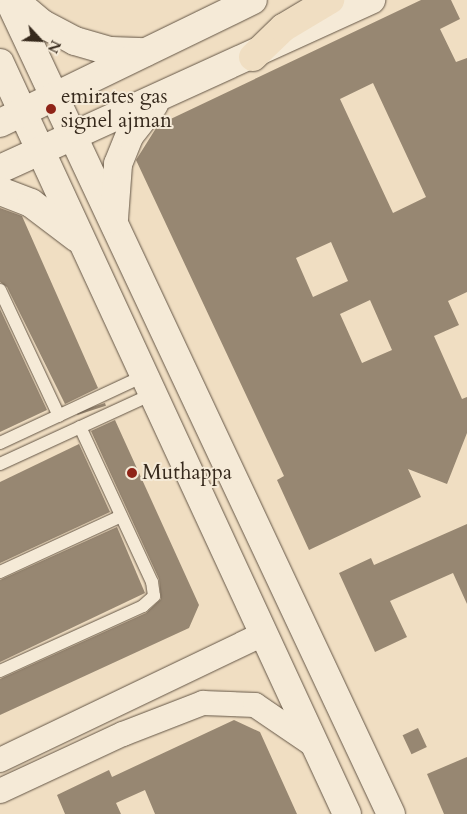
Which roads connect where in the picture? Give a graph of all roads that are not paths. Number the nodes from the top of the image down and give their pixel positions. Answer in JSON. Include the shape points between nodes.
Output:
{"nodes":[{"id":1,"x":10,"y":0,"type":"edge"},
{"id":2,"x":14,"y":0,"type":"edge"},
{"id":3,"x":253,"y":0,"type":"edge"},
{"id":4,"x":330,"y":0,"type":"edge"},
{"id":5,"x":371,"y":0,"type":"edge"},
{"id":6,"x":147,"y":52,"type":"junction"},
{"id":7,"x":253,"y":57,"type":"junction"},
{"id":8,"x":0,"y":63,"type":"edge"},
{"id":9,"x":55,"y":97,"type":"junction"},
{"id":10,"x":160,"y":98,"type":"junction"},
{"id":11,"x":11,"y":118,"type":"edge"},
{"id":12,"x":73,"y":137,"type":"junction"},
{"id":13,"x":41,"y":152,"type":"junction"},
{"id":14,"x":0,"y":169,"type":"edge"},
{"id":15,"x":0,"y":191,"type":"edge"},
{"id":16,"x":115,"y":230,"type":"junction"},
{"id":17,"x":84,"y":247,"type":"junction"},
{"id":18,"x":0,"y":290,"type":"edge"},
{"id":19,"x":148,"y":385,"type":"junction"},
{"id":20,"x":59,"y":416,"type":"junction"},
{"id":21,"x":80,"y":427,"type":"junction"},
{"id":22,"x":0,"y":443,"type":"edge"},
{"id":23,"x":0,"y":464,"type":"edge"},
{"id":24,"x":121,"y":516,"type":"junction"},
{"id":25,"x":0,"y":572,"type":"edge"},
{"id":26,"x":263,"y":634,"type":"junction"},
{"id":27,"x":0,"y":671,"type":"edge"},
{"id":28,"x":110,"y":706,"type":"junction"},
{"id":29,"x":123,"y":734,"type":"junction"},
{"id":30,"x":315,"y":746,"type":"junction"},
{"id":31,"x":0,"y":760,"type":"edge"},
{"id":32,"x":0,"y":791,"type":"edge"},
{"id":33,"x":346,"y":814,"type":"edge"},
{"id":34,"x":391,"y":814,"type":"edge"}],
"edges":[{"from":1,"to":9,"type":"main road"},
{"from":2,"to":6,"type":"main road","via":[[43,24],[75,41],[110,51]]},
{"from":3,"to":6,"type":"main road"},
{"from":4,"to":7,"type":"highway","via":[[283,28]]},
{"from":5,"to":7,"type":"main road"},
{"from":6,"to":9,"type":"main road"},
{"from":7,"to":10,"type":"main road"},
{"from":8,"to":11,"type":"main road"},
{"from":9,"to":11,"type":"main road"},
{"from":9,"to":12,"type":"main road"},
{"from":10,"to":12,"type":"main road"},
{"from":10,"to":16,"type":"main road","via":[[138,122],[118,164],[112,197]]},
{"from":11,"to":13,"type":"main road"},
{"from":12,"to":13,"type":"main road"},
{"from":12,"to":16,"type":"main road"},
{"from":13,"to":14,"type":"main road"},
{"from":13,"to":17,"type":"main road"},
{"from":15,"to":17,"type":"main road","via":[[51,216]]},
{"from":16,"to":34,"type":"main road"},
{"from":17,"to":19,"type":"main road"},
{"from":18,"to":20,"type":"lane"},
{"from":19,"to":20,"type":"lane"},
{"from":19,"to":21,"type":"lane"},
{"from":19,"to":26,"type":"main road"},
{"from":20,"to":22,"type":"lane"},
{"from":21,"to":23,"type":"lane"},
{"from":21,"to":24,"type":"lane"},
{"from":24,"to":25,"type":"lane"},
{"from":24,"to":27,"type":"lane","via":[[154,589],[149,602]]},
{"from":26,"to":28,"type":"street"},
{"from":26,"to":30,"type":"main road"},
{"from":28,"to":29,"type":"street"},
{"from":28,"to":31,"type":"street"},
{"from":29,"to":30,"type":"street","via":[[203,703],[238,701],[270,712]]},
{"from":29,"to":32,"type":"street"},
{"from":30,"to":33,"type":"main road"}]}
